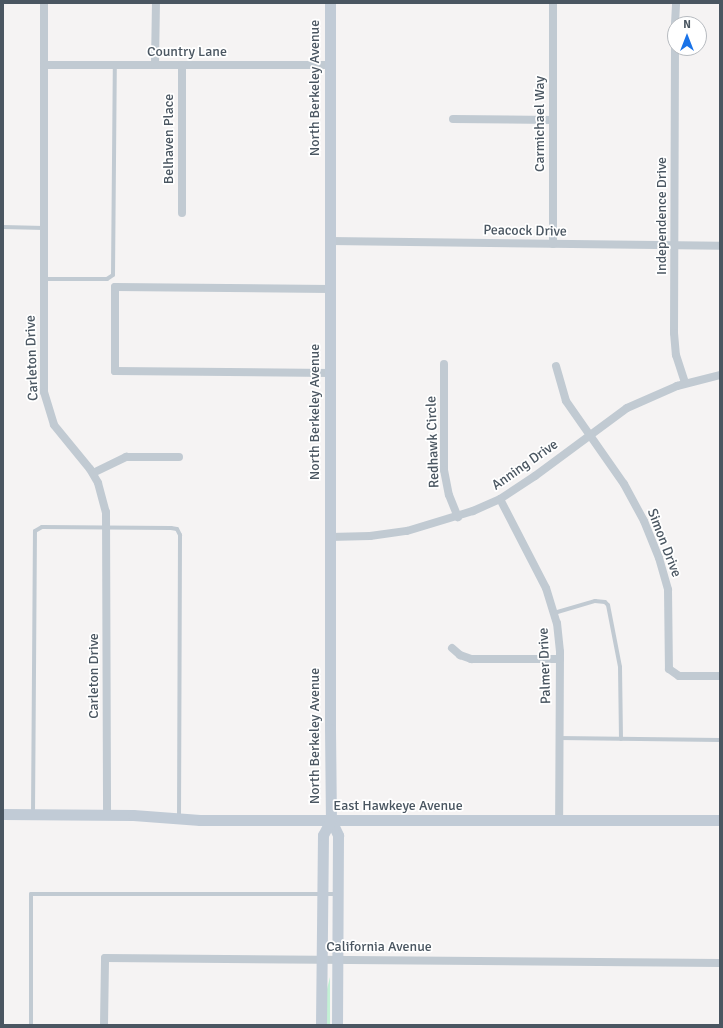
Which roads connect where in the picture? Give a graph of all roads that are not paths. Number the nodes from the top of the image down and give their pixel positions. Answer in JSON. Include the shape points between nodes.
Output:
{"nodes":[{"id":1,"x":44,"y":3,"type":"edge"},
{"id":2,"x":156,"y":3,"type":"edge"},
{"id":3,"x":330,"y":3,"type":"edge"},
{"id":4,"x":553,"y":3,"type":"edge"},
{"id":5,"x":676,"y":3,"type":"edge"},
{"id":6,"x":675,"y":16,"type":"edge"},
{"id":7,"x":675,"y":56,"type":"edge"},
{"id":8,"x":44,"y":65,"type":"junction"},
{"id":9,"x":114,"y":65,"type":"junction"},
{"id":10,"x":155,"y":65,"type":"junction"},
{"id":11,"x":182,"y":65,"type":"junction"},
{"id":12,"x":330,"y":65,"type":"junction"},
{"id":13,"x":453,"y":119,"type":"dead end"},
{"id":14,"x":553,"y":120,"type":"junction"},
{"id":15,"x":182,"y":213,"type":"dead end"},
{"id":16,"x":3,"y":227,"type":"edge"},
{"id":17,"x":44,"y":228,"type":"junction"},
{"id":18,"x":330,"y":241,"type":"junction"},
{"id":19,"x":552,"y":244,"type":"junction"},
{"id":20,"x":674,"y":246,"type":"junction"},
{"id":21,"x":720,"y":246,"type":"edge"},
{"id":22,"x":44,"y":279,"type":"junction"},
{"id":23,"x":330,"y":289,"type":"junction"},
{"id":24,"x":444,"y":364,"type":"dead end"},
{"id":25,"x":556,"y":366,"type":"dead end"},
{"id":26,"x":330,"y":373,"type":"junction"},
{"id":27,"x":720,"y":375,"type":"edge"},
{"id":28,"x":685,"y":383,"type":"junction"},
{"id":29,"x":588,"y":435,"type":"junction"},
{"id":30,"x":179,"y":457,"type":"dead end"},
{"id":31,"x":93,"y":473,"type":"junction"},
{"id":32,"x":500,"y":499,"type":"junction"},
{"id":33,"x":458,"y":517,"type":"junction"},
{"id":34,"x":107,"y":527,"type":"junction"},
{"id":35,"x":330,"y":537,"type":"junction"},
{"id":36,"x":554,"y":613,"type":"junction"},
{"id":37,"x":452,"y":648,"type":"dead end"},
{"id":38,"x":560,"y":659,"type":"junction"},
{"id":39,"x":720,"y":676,"type":"edge"},
{"id":40,"x":559,"y":738,"type":"junction"},
{"id":41,"x":621,"y":739,"type":"junction"},
{"id":42,"x":720,"y":740,"type":"edge"},
{"id":43,"x":3,"y":814,"type":"edge"},
{"id":44,"x":33,"y":814,"type":"junction"},
{"id":45,"x":107,"y":814,"type":"junction"},
{"id":46,"x":178,"y":818,"type":"junction"},
{"id":47,"x":331,"y":820,"type":"junction"},
{"id":48,"x":559,"y":820,"type":"junction"},
{"id":49,"x":720,"y":820,"type":"edge"},
{"id":50,"x":322,"y":894,"type":"junction"},
{"id":51,"x":337,"y":894,"type":"junction"},
{"id":52,"x":322,"y":959,"type":"junction"},
{"id":53,"x":337,"y":959,"type":"junction"},
{"id":54,"x":720,"y":963,"type":"edge"},
{"id":55,"x":31,"y":1025,"type":"edge"},
{"id":56,"x":104,"y":1025,"type":"edge"},
{"id":57,"x":321,"y":1025,"type":"edge"},
{"id":58,"x":337,"y":1025,"type":"edge"}],
"edges":[{"from":1,"to":8,"type":"street","name":"Carleton Drive"},
{"from":2,"to":10,"type":"street"},
{"from":3,"to":12,"type":"street","name":"North Berkeley Avenue"},
{"from":4,"to":14,"type":"street","name":"Carmichael Way"},
{"from":5,"to":6,"type":"street"},
{"from":7,"to":20,"type":"street","name":"Independence Drive"},
{"from":8,"to":9,"type":"street","name":"Country Lane"},
{"from":8,"to":17,"type":"street","name":"Carleton Drive"},
{"from":9,"to":10,"type":"street","name":"Country Lane"},
{"from":9,"to":22,"type":"lane","via":[[113,275],[107,279]]},
{"from":10,"to":11,"type":"street","name":"Country Lane"},
{"from":11,"to":12,"type":"street","name":"Country Lane"},
{"from":11,"to":15,"type":"street","name":"Belhaven Place"},
{"from":12,"to":18,"type":"street","name":"North Berkeley Avenue"},
{"from":13,"to":14,"type":"street"},
{"from":14,"to":19,"type":"street","name":"Carmichael Way"},
{"from":16,"to":17,"type":"lane"},
{"from":17,"to":22,"type":"street","name":"Carleton Drive"},
{"from":18,"to":19,"type":"street","name":"Peacock Drive"},
{"from":18,"to":23,"type":"street","name":"North Berkeley Avenue"},
{"from":19,"to":20,"type":"street","name":"Peacock Drive"},
{"from":20,"to":21,"type":"street","name":"Peacock Drive"},
{"from":20,"to":28,"type":"street","name":"Independence Drive","via":[[674,340]]},
{"from":22,"to":31,"type":"street","name":"Carleton Drive","via":[[44,385],[47,406],[58,431]]},
{"from":23,"to":26,"type":"street","name":"North Berkeley Avenue"},
{"from":23,"to":26,"type":"street","via":[[115,287],[114,371]]},
{"from":24,"to":33,"type":"street","name":"Redhawk Circle","via":[[444,470],[449,495]]},
{"from":25,"to":29,"type":"street","via":[[566,401]]},
{"from":26,"to":35,"type":"street","name":"North Berkeley Avenue"},
{"from":27,"to":28,"type":"street","name":"Anning Drive"},
{"from":28,"to":29,"type":"street","name":"Anning Drive","via":[[632,406]]},
{"from":29,"to":32,"type":"street","name":"Anning Drive","via":[[545,470]]},
{"from":29,"to":39,"type":"street","name":"Simon Drive","via":[[630,494],[662,565],[668,598],[669,669],[679,676]]},
{"from":30,"to":31,"type":"street","via":[[126,458]]},
{"from":31,"to":34,"type":"street","name":"Carleton Drive","via":[[104,502]]},
{"from":32,"to":33,"type":"street","name":"Anning Drive"},
{"from":32,"to":36,"type":"street","name":"Palmer Drive","via":[[546,588]]},
{"from":33,"to":35,"type":"street","name":"Anning Drive","via":[[394,533]]},
{"from":34,"to":44,"type":"lane","via":[[42,527],[35,531]]},
{"from":34,"to":45,"type":"street","name":"Carleton Drive"},
{"from":34,"to":46,"type":"lane","via":[[174,528],[180,535]]},
{"from":35,"to":47,"type":"street","name":"North Berkeley Avenue"},
{"from":36,"to":38,"type":"street","name":"Palmer Drive"},
{"from":36,"to":41,"type":"lane","via":[[595,601],[608,605],[620,667]]},
{"from":37,"to":38,"type":"street","via":[[460,655],[472,659]]},
{"from":38,"to":40,"type":"street","name":"Palmer Drive"},
{"from":40,"to":41,"type":"lane"},
{"from":40,"to":48,"type":"street","name":"Palmer Drive"},
{"from":41,"to":42,"type":"lane"},
{"from":43,"to":44,"type":"street","name":"East Hawkeye Avenue"},
{"from":44,"to":45,"type":"street","name":"East Hawkeye Avenue"},
{"from":45,"to":46,"type":"street","name":"East Hawkeye Avenue"},
{"from":46,"to":47,"type":"street","name":"East Hawkeye Avenue"},
{"from":47,"to":48,"type":"street","name":"East Hawkeye Avenue"},
{"from":47,"to":50,"type":"street","name":"North Berkeley Avenue","via":[[323,835]]},
{"from":47,"to":51,"type":"street","name":"North Berkeley Avenue","via":[[338,835]]},
{"from":48,"to":49,"type":"street","name":"East Hawkeye Avenue"},
{"from":50,"to":51,"type":"lane"},
{"from":50,"to":52,"type":"street","name":"North Berkeley Avenue"},
{"from":50,"to":55,"type":"lane","via":[[31,894]]},
{"from":51,"to":53,"type":"street","name":"North Berkeley Avenue"},
{"from":52,"to":53,"type":"street","name":"California Avenue"},
{"from":52,"to":56,"type":"street","name":"California Avenue","via":[[105,958]]},
{"from":52,"to":57,"type":"street","name":"North Berkeley Avenue"},
{"from":53,"to":54,"type":"street","name":"California Avenue"},
{"from":53,"to":58,"type":"street","name":"North Berkeley Avenue"}]}
